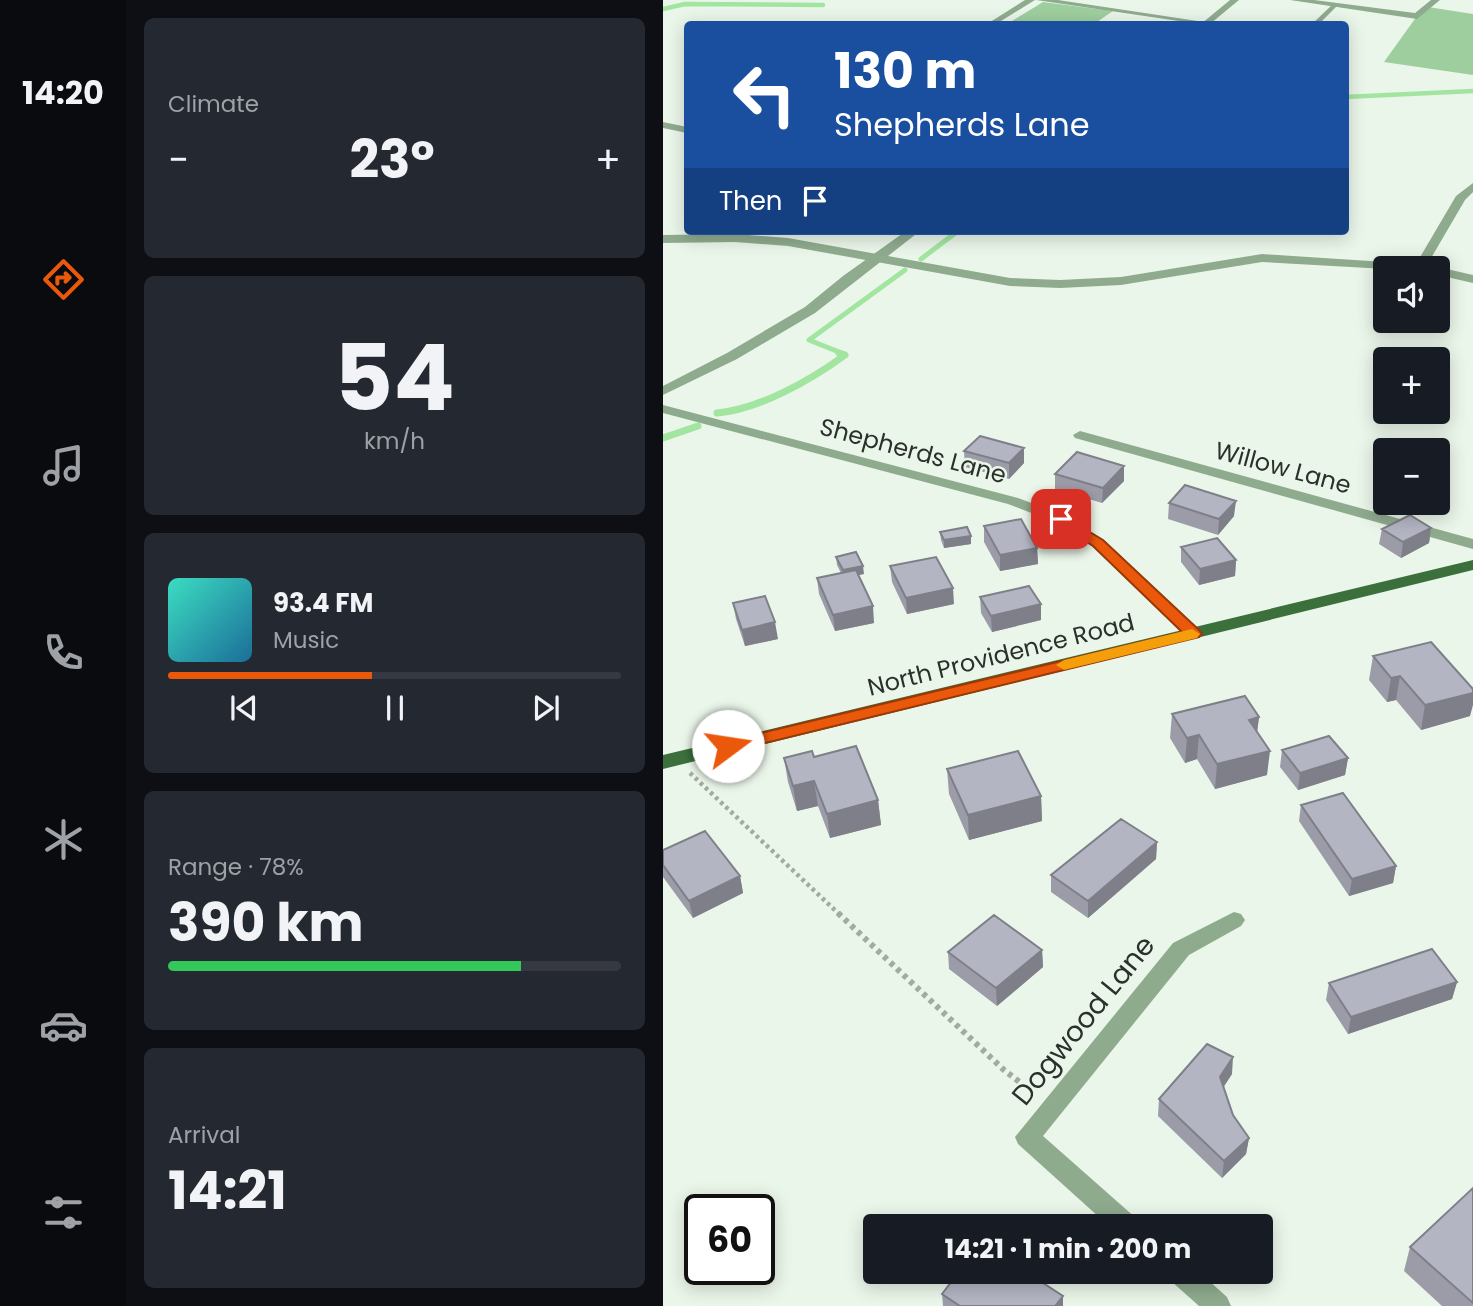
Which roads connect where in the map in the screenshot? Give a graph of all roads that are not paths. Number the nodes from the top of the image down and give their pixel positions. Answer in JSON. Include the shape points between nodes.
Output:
{"nodes":[{"id":1,"x":1031,"y":0,"type":"edge"},
{"id":2,"x":1040,"y":0,"type":"edge"},
{"id":3,"x":1235,"y":0,"type":"edge"},
{"id":4,"x":1294,"y":0,"type":"edge"},
{"id":5,"x":1436,"y":0,"type":"edge"},
{"id":6,"x":1334,"y":5,"type":"junction"},
{"id":7,"x":996,"y":21,"type":"edge"},
{"id":8,"x":1185,"y":21,"type":"edge"},
{"id":9,"x":1210,"y":21,"type":"edge"},
{"id":10,"x":1318,"y":21,"type":"edge"},
{"id":11,"x":663,"y":125,"type":"edge"},
{"id":12,"x":684,"y":129,"type":"edge"},
{"id":13,"x":1473,"y":186,"type":"edge"},
{"id":14,"x":908,"y":235,"type":"edge"},
{"id":15,"x":663,"y":239,"type":"edge"},
{"id":16,"x":1429,"y":256,"type":"edge"},
{"id":17,"x":875,"y":258,"type":"junction"},
{"id":18,"x":1373,"y":264,"type":"edge"},
{"id":19,"x":1450,"y":274,"type":"edge"},
{"id":20,"x":1473,"y":279,"type":"edge"},
{"id":21,"x":663,"y":391,"type":"edge"},
{"id":22,"x":663,"y":409,"type":"edge"},
{"id":23,"x":1080,"y":435,"type":"dead end"},
{"id":24,"x":1473,"y":544,"type":"edge"},
{"id":25,"x":1473,"y":565,"type":"edge"},
{"id":26,"x":1194,"y":634,"type":"junction"},
{"id":27,"x":669,"y":761,"type":"edge"},
{"id":28,"x":1234,"y":920,"type":"dead end"},
{"id":29,"x":1113,"y":1214,"type":"edge"},
{"id":30,"x":1193,"y":1284,"type":"edge"},
{"id":31,"x":1218,"y":1306,"type":"edge"}],
"edges":[{"from":1,"to":7,"type":"street"},
{"from":2,"to":8,"type":"street"},
{"from":3,"to":9,"type":"street"},
{"from":4,"to":6,"type":"street"},
{"from":5,"to":6,"type":"street","via":[[1417,16]]},
{"from":6,"to":10,"type":"lane"},
{"from":11,"to":12,"type":"street"},
{"from":13,"to":16,"type":"street","via":[[1460,198]]},
{"from":14,"to":17,"type":"street"},
{"from":15,"to":17,"type":"street","via":[[788,242]]},
{"from":17,"to":18,"type":"street","via":[[1009,282],[1060,284],[1121,281],[1261,258]]},
{"from":17,"to":21,"type":"street","via":[[810,310]]},
{"from":19,"to":20,"type":"street"},
{"from":22,"to":26,"type":"street","name":"Shepherds Lane","via":[[1013,500],[1061,519],[1098,543]]},
{"from":23,"to":24,"type":"street","name":"Willow Lane"},
{"from":25,"to":26,"type":"main road","name":"North Providence Road"},
{"from":26,"to":27,"type":"main road","name":"North Providence Road"},
{"from":28,"to":29,"type":"street","name":"Dogwood Lane","via":[[1182,949],[1027,1137]]},
{"from":30,"to":31,"type":"street"}]}
